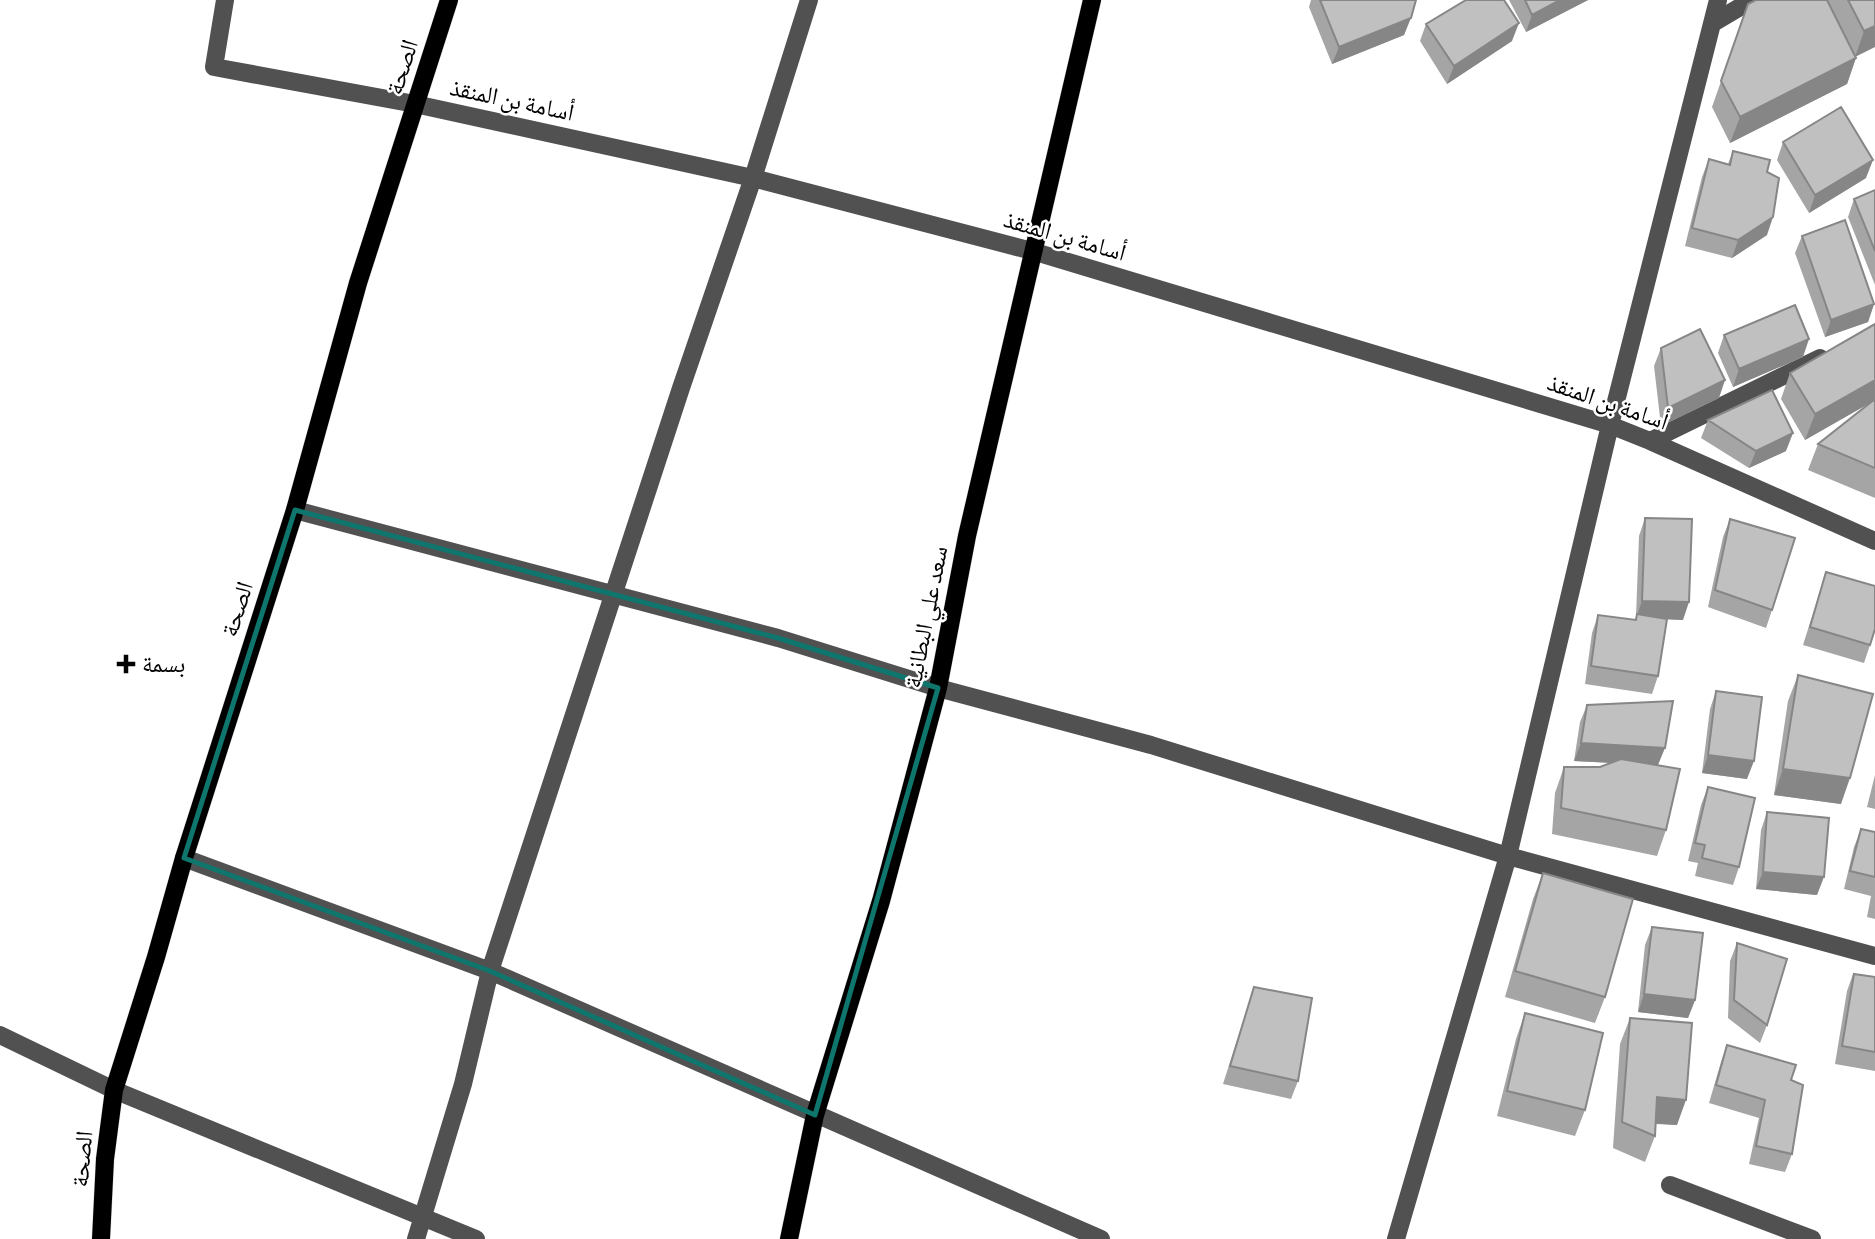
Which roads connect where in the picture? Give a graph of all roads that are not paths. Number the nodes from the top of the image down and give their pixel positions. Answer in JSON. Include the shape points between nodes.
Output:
{"nodes":[{"id":1,"x":225,"y":0,"type":"edge"},
{"id":2,"x":449,"y":0,"type":"edge"},
{"id":3,"x":809,"y":0,"type":"edge"},
{"id":4,"x":1092,"y":0,"type":"edge"},
{"id":5,"x":1718,"y":0,"type":"edge"},
{"id":6,"x":1752,"y":0,"type":"edge"},
{"id":7,"x":1713,"y":23,"type":"junction"},
{"id":8,"x":415,"y":104,"type":"junction"},
{"id":9,"x":753,"y":178,"type":"junction"},
{"id":10,"x":1032,"y":251,"type":"junction"},
{"id":11,"x":1838,"y":349,"type":"edge"},
{"id":12,"x":1611,"y":425,"type":"junction"},
{"id":13,"x":1650,"y":441,"type":"junction"},
{"id":14,"x":295,"y":510,"type":"junction"},
{"id":15,"x":1875,"y":541,"type":"edge"},
{"id":16,"x":613,"y":593,"type":"junction"},
{"id":17,"x":938,"y":688,"type":"junction"},
{"id":18,"x":1508,"y":856,"type":"junction"},
{"id":19,"x":184,"y":858,"type":"junction"},
{"id":20,"x":1875,"y":956,"type":"edge"},
{"id":21,"x":490,"y":971,"type":"junction"},
{"id":22,"x":0,"y":1035,"type":"edge"},
{"id":23,"x":114,"y":1090,"type":"junction"},
{"id":24,"x":815,"y":1115,"type":"junction"},
{"id":25,"x":1670,"y":1185,"type":"dead end"},
{"id":26,"x":423,"y":1216,"type":"junction"},
{"id":27,"x":102,"y":1239,"type":"edge"},
{"id":28,"x":416,"y":1239,"type":"edge"},
{"id":29,"x":476,"y":1239,"type":"edge"},
{"id":30,"x":789,"y":1239,"type":"edge"},
{"id":31,"x":1101,"y":1239,"type":"edge"},
{"id":32,"x":1396,"y":1239,"type":"edge"},
{"id":33,"x":1812,"y":1239,"type":"edge"}],
"edges":[{"from":1,"to":8,"type":"street","name":"أسامة بن المنقذ","via":[[214,67]]},
{"from":2,"to":8,"type":"main road","name":"الصحة"},
{"from":3,"to":9,"type":"street"},
{"from":4,"to":10,"type":"main road","name":"سعد علي البطانية"},
{"from":5,"to":7,"type":"street"},
{"from":6,"to":7,"type":"street"},
{"from":7,"to":12,"type":"street"},
{"from":8,"to":9,"type":"street","name":"أسامة بن المنقذ"},
{"from":8,"to":14,"type":"main road","name":"الصحة","via":[[358,283]]},
{"from":9,"to":10,"type":"street","name":"أسامة بن المنقذ"},
{"from":9,"to":16,"type":"street"},
{"from":10,"to":12,"type":"street","name":"أسامة بن المنقذ"},
{"from":10,"to":17,"type":"main road","name":"سعد علي البطانية","via":[[967,536]]},
{"from":11,"to":13,"type":"street"},
{"from":12,"to":13,"type":"street","name":"أسامة بن المنقذ"},
{"from":12,"to":18,"type":"street"},
{"from":13,"to":15,"type":"street","name":"أسامة بن المنقذ"},
{"from":14,"to":16,"type":"street"},
{"from":14,"to":19,"type":"main road","name":"الصحة"},
{"from":16,"to":17,"type":"street"},
{"from":16,"to":21,"type":"street"},
{"from":17,"to":18,"type":"street","via":[[1151,745]]},
{"from":17,"to":24,"type":"main road","name":"سعد علي البطانية","via":[[881,901]]},
{"from":18,"to":20,"type":"street"},
{"from":18,"to":32,"type":"street"},
{"from":19,"to":21,"type":"street"},
{"from":19,"to":23,"type":"main road","name":"الصحة"},
{"from":21,"to":24,"type":"street"},
{"from":21,"to":26,"type":"street","via":[[463,1084]]},
{"from":22,"to":23,"type":"street"},
{"from":23,"to":26,"type":"street"},
{"from":23,"to":27,"type":"main road","name":"الصحة"},
{"from":24,"to":30,"type":"main road","name":"سعد علي البطانية"},
{"from":24,"to":31,"type":"street"},
{"from":25,"to":33,"type":"street"},
{"from":26,"to":28,"type":"street"},
{"from":26,"to":29,"type":"street"}]}
